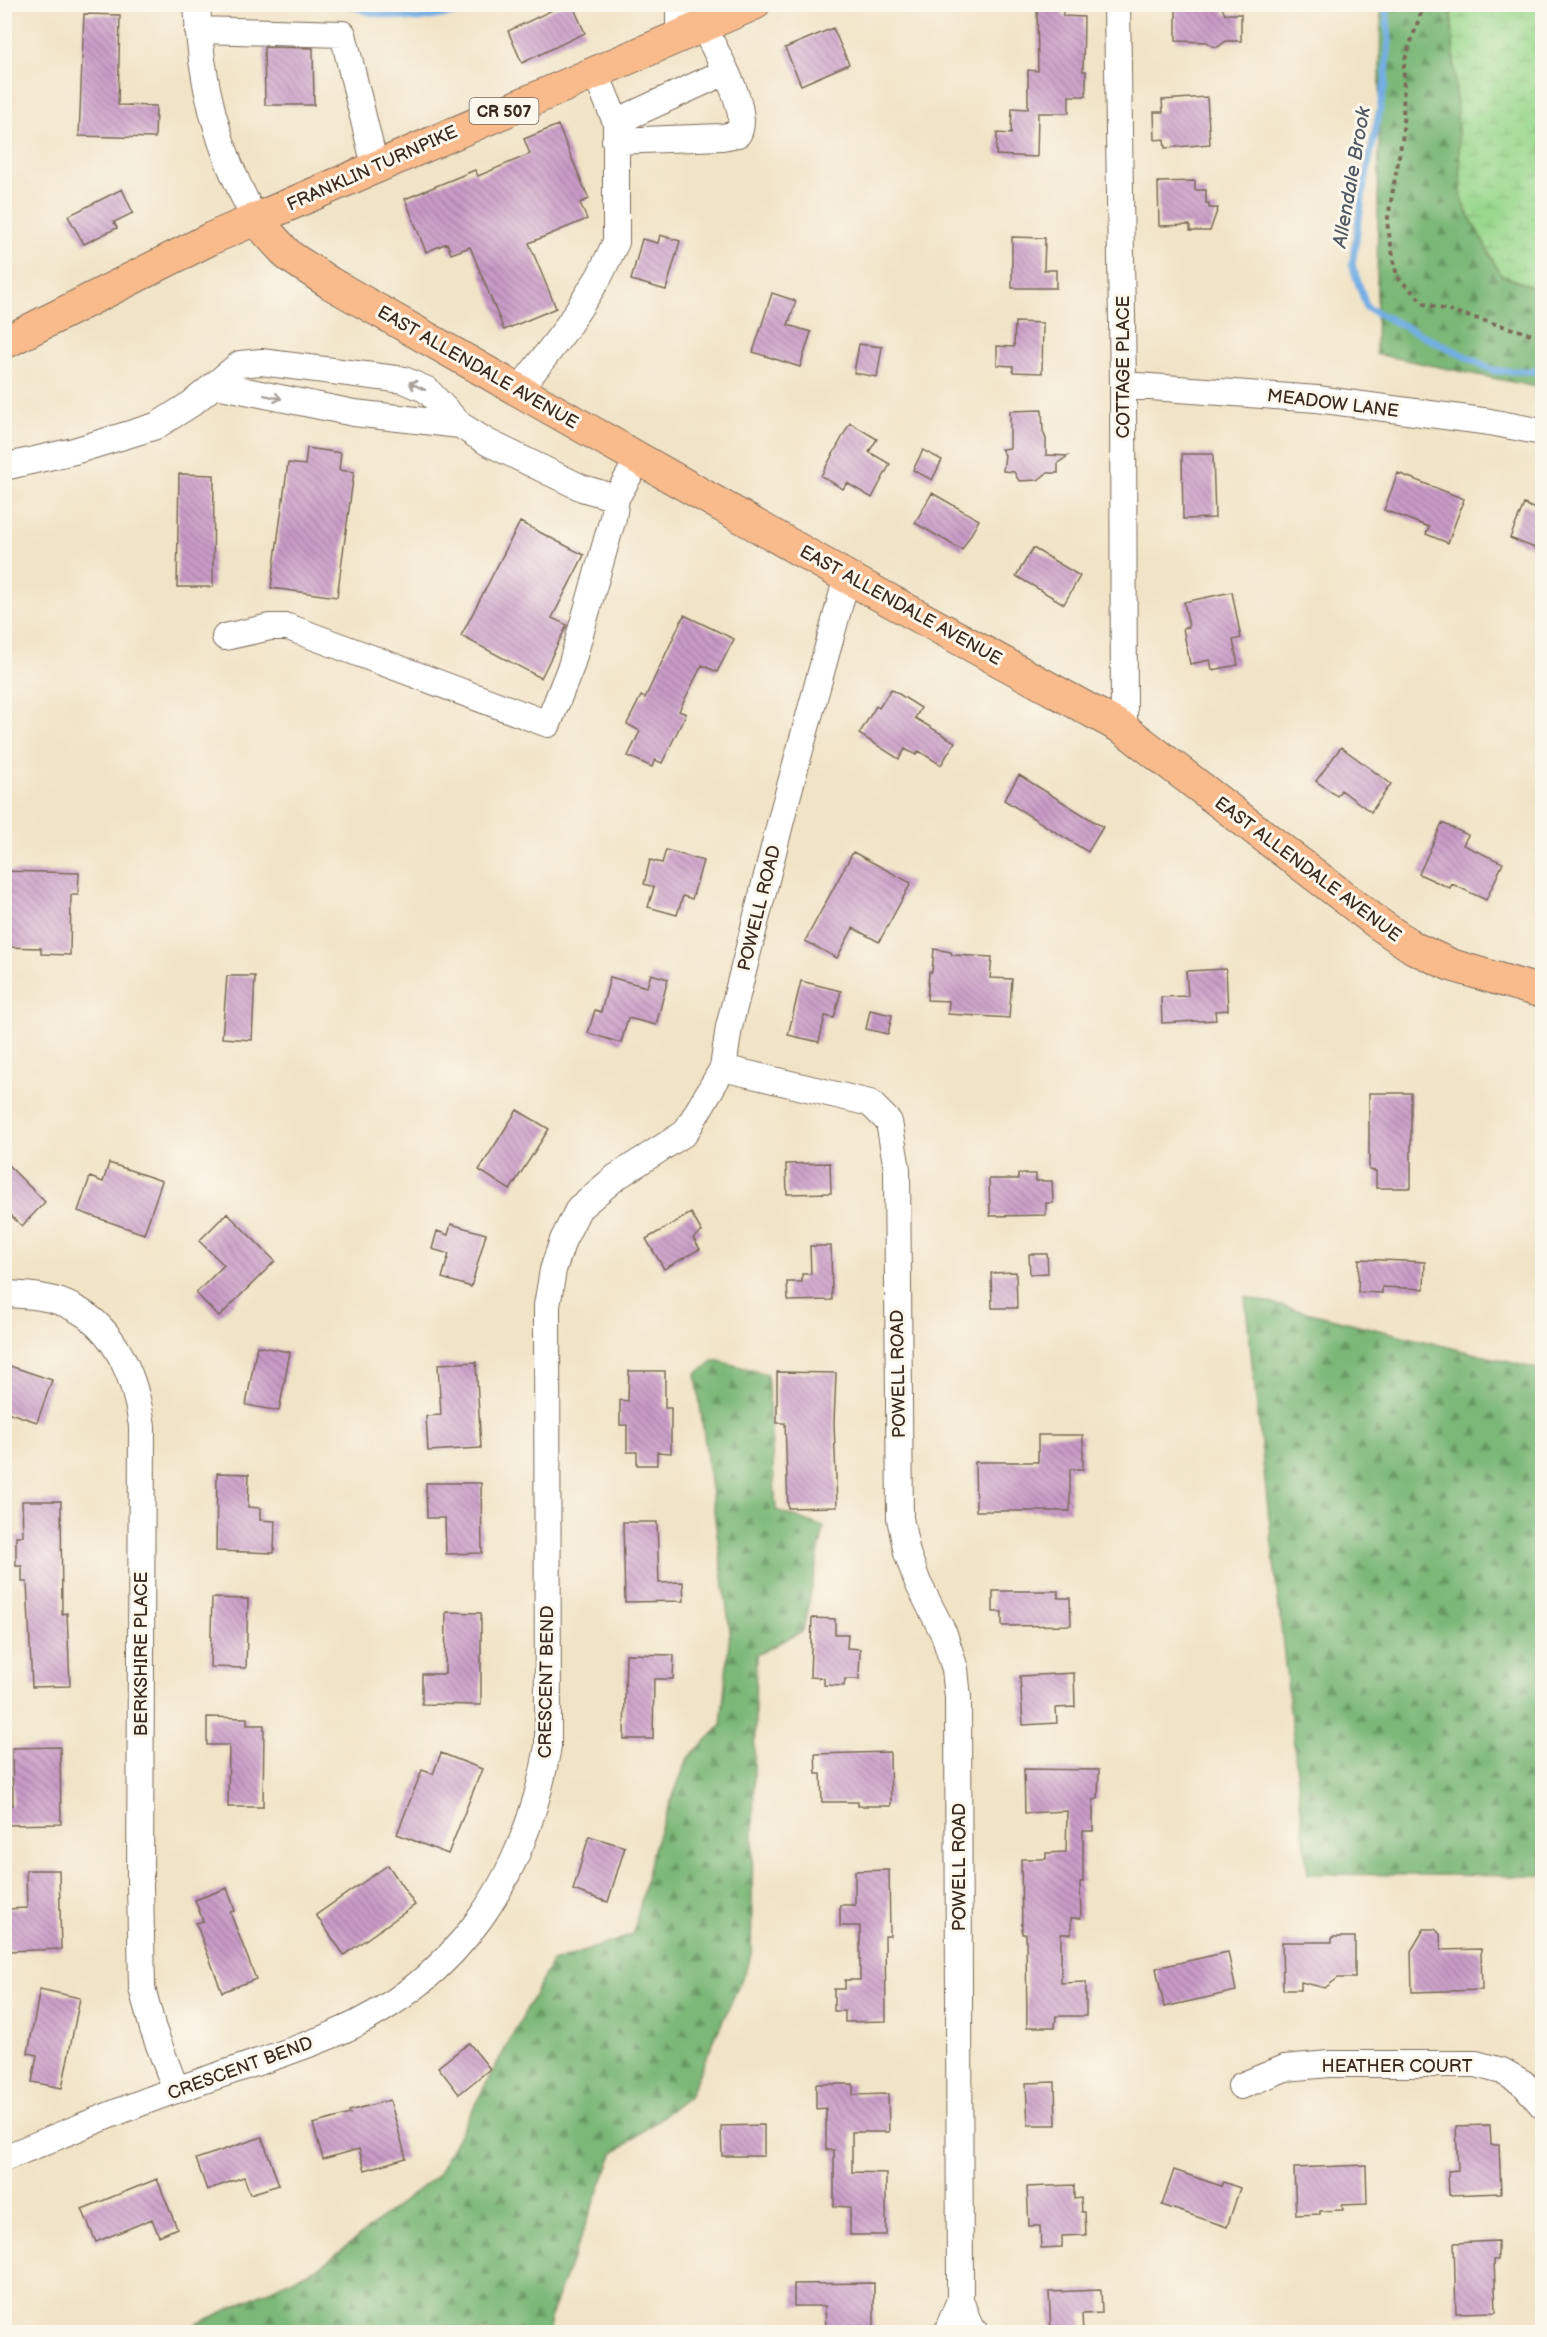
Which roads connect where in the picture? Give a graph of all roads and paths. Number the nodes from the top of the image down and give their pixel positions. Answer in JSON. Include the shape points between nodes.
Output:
{"nodes":[{"id":1,"x":197,"y":4,"type":"edge"},
{"id":2,"x":754,"y":4,"type":"edge"},
{"id":3,"x":1117,"y":4,"type":"edge"},
{"id":4,"x":1424,"y":4,"type":"edge"},
{"id":5,"x":685,"y":18,"type":"edge"},
{"id":6,"x":198,"y":30,"type":"junction"},
{"id":7,"x":595,"y":72,"type":"junction"},
{"id":8,"x":725,"y":72,"type":"junction"},
{"id":9,"x":616,"y":131,"type":"junction"},
{"id":10,"x":375,"y":166,"type":"junction"},
{"id":11,"x":255,"y":219,"type":"junction"},
{"id":12,"x":1542,"y":337,"type":"edge"},
{"id":13,"x":4,"y":344,"type":"edge"},
{"id":14,"x":216,"y":385,"type":"junction"},
{"id":15,"x":1123,"y":385,"type":"junction"},
{"id":16,"x":519,"y":390,"type":"junction"},
{"id":17,"x":460,"y":425,"type":"junction"},
{"id":18,"x":1542,"y":432,"type":"edge"},
{"id":19,"x":639,"y":458,"type":"junction"},
{"id":20,"x":4,"y":467,"type":"edge"},
{"id":21,"x":616,"y":498,"type":"junction"},
{"id":22,"x":847,"y":576,"type":"junction"},
{"id":23,"x":225,"y":637,"type":"dead end"},
{"id":24,"x":1124,"y":729,"type":"junction"},
{"id":25,"x":1542,"y":992,"type":"edge"},
{"id":26,"x":723,"y":1068,"type":"junction"},
{"id":27,"x":4,"y":1294,"type":"edge"},
{"id":28,"x":1241,"y":2086,"type":"dead end"},
{"id":29,"x":176,"y":2090,"type":"junction"},
{"id":30,"x":1542,"y":2105,"type":"edge"},
{"id":31,"x":4,"y":2158,"type":"edge"},
{"id":32,"x":960,"y":2300,"type":"junction"},
{"id":33,"x":948,"y":2332,"type":"edge"},
{"id":34,"x":975,"y":2332,"type":"edge"}],
"edges":[{"from":1,"to":6,"type":"street"},
{"from":2,"to":5,"type":"main road","name":"FRANKLIN TURNPIKE","number":"CR 507"},
{"from":3,"to":15,"type":"street","name":"COTTAGE PLACE"},
{"from":4,"to":12,"type":"path","via":[[1404,62],[1403,134],[1387,223],[1397,277],[1425,304]]},
{"from":5,"to":7,"type":"main road","name":"FRANKLIN TURNPIKE","number":"CR 507"},
{"from":5,"to":8,"type":"street"},
{"from":6,"to":10,"type":"street","via":[[343,34]]},
{"from":6,"to":11,"type":"street","via":[[210,109],[238,187]]},
{"from":7,"to":9,"type":"street"},
{"from":7,"to":10,"type":"main road","name":"FRANKLIN TURNPIKE","number":"CR 507"},
{"from":8,"to":9,"type":"street"},
{"from":8,"to":9,"type":"street","via":[[741,111],[738,134],[722,137]]},
{"from":9,"to":16,"type":"street","via":[[616,242],[563,333]]},
{"from":10,"to":11,"type":"main road","name":"FRANKLIN TURNPIKE","number":"CR 507"},
{"from":11,"to":13,"type":"main road","number":"CR 507"},
{"from":11,"to":16,"type":"main road","name":"EAST ALLENDALE AVENUE","via":[[289,256],[330,283]]},
{"from":14,"to":17,"type":"street","one_way":true,"via":[[354,413]]},
{"from":17,"to":14,"type":"street","one_way":true,"via":[[427,390],[404,380],[261,362],[240,364]]},
{"from":14,"to":20,"type":"street","via":[[156,426],[74,452]]},
{"from":15,"to":18,"type":"street","name":"MEADOW LANE","via":[[1317,399]]},
{"from":15,"to":24,"type":"street","name":"COTTAGE PLACE"},
{"from":16,"to":19,"type":"main road","name":"EAST ALLENDALE AVENUE"},
{"from":17,"to":21,"type":"street","via":[[582,488]]},
{"from":19,"to":21,"type":"street"},
{"from":19,"to":22,"type":"main road","name":"EAST ALLENDALE AVENUE"},
{"from":21,"to":23,"type":"street","via":[[571,666],[548,724],[288,627]]},
{"from":22,"to":24,"type":"main road","name":"EAST ALLENDALE AVENUE"},
{"from":22,"to":26,"type":"street","name":"POWELL ROAD","via":[[783,812],[729,1027]]},
{"from":24,"to":25,"type":"main road","name":"EAST ALLENDALE AVENUE","via":[[1414,948],[1451,965]]},
{"from":26,"to":29,"type":"street","name":"CRESCENT BEND","via":[[684,1133],[616,1176],[579,1208],[553,1270],[547,1306],[548,1746],[531,1818],[513,1866],[459,1946],[425,1980],[376,2013],[333,2035]]},
{"from":26,"to":32,"type":"street","name":"POWELL ROAD","via":[[870,1103],[889,1122],[897,1169],[900,1518],[918,1583],[944,1634],[955,1669],[958,1698]]},
{"from":27,"to":29,"type":"street","name":"BERKSHIRE PLACE","via":[[45,1297],[73,1307],[95,1324],[117,1348],[138,1399],[142,1426],[142,1988]]},
{"from":28,"to":30,"type":"street","name":"HEATHER COURT","via":[[1285,2068],[1329,2064],[1476,2064],[1502,2071],[1523,2083]]},
{"from":29,"to":31,"type":"street","name":"CRESCENT BEND"},
{"from":32,"to":33,"type":"street","name":"POWELL ROAD"},
{"from":32,"to":34,"type":"street","name":"POWELL ROAD"}]}
